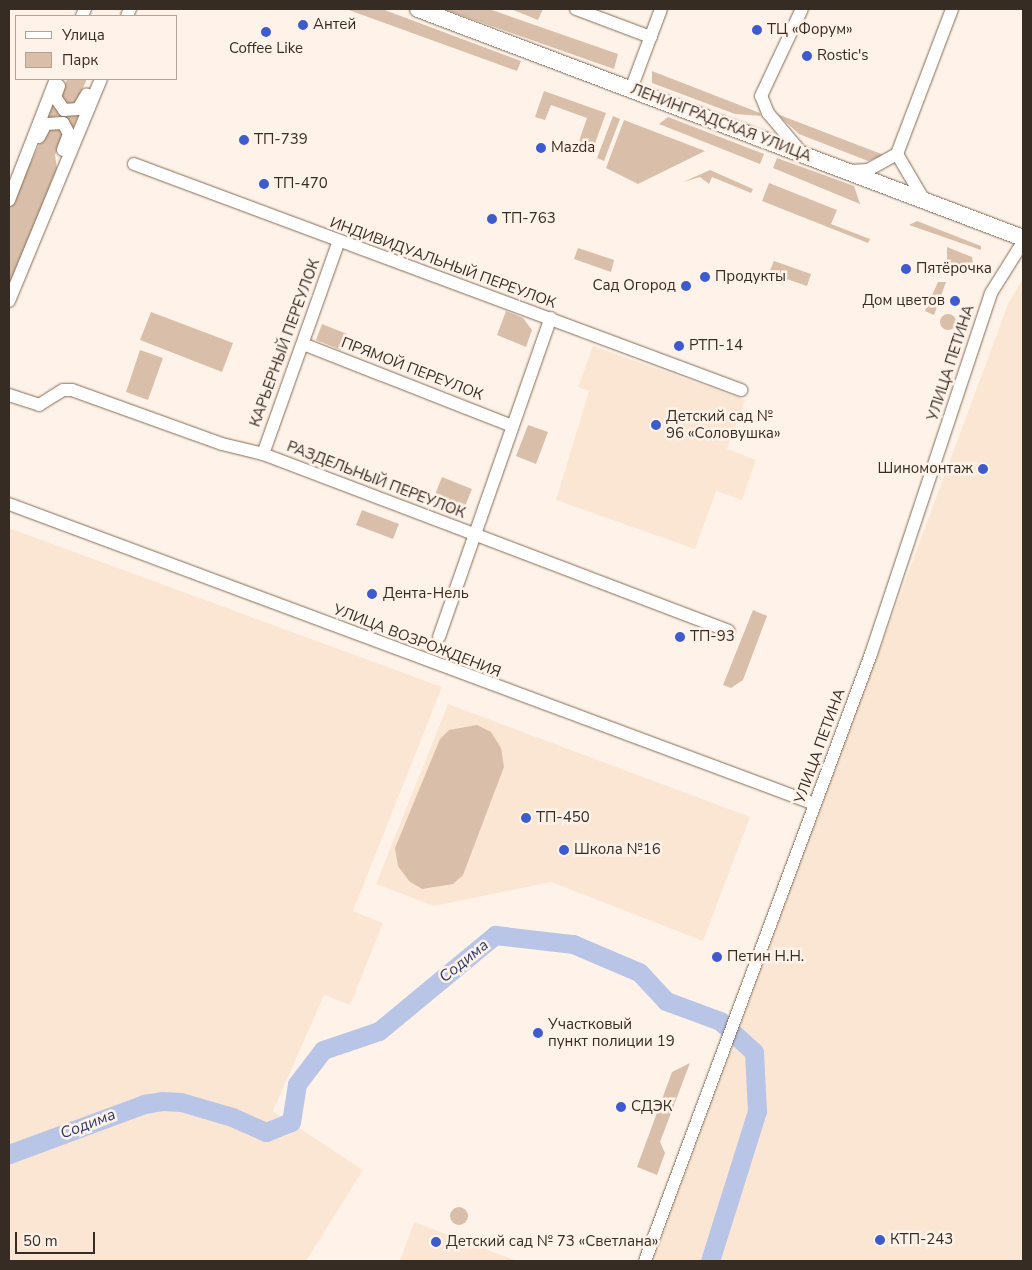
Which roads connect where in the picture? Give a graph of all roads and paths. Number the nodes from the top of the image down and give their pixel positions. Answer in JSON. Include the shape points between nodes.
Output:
{"nodes":[{"id":1,"x":418,"y":9,"type":"edge"},
{"id":2,"x":576,"y":9,"type":"edge"},
{"id":3,"x":661,"y":9,"type":"edge"},
{"id":4,"x":802,"y":9,"type":"edge"},
{"id":5,"x":952,"y":9,"type":"edge"},
{"id":6,"x":651,"y":37,"type":"junction"},
{"id":7,"x":56,"y":80,"type":"edge"},
{"id":8,"x":61,"y":80,"type":"edge"},
{"id":9,"x":92,"y":80,"type":"edge"},
{"id":10,"x":100,"y":80,"type":"edge"},
{"id":11,"x":631,"y":89,"type":"junction"},
{"id":12,"x":802,"y":154,"type":"junction"},
{"id":13,"x":897,"y":154,"type":"junction"},
{"id":14,"x":26,"y":157,"type":"junction"},
{"id":15,"x":134,"y":164,"type":"dead end"},
{"id":16,"x":64,"y":166,"type":"junction"},
{"id":17,"x":849,"y":172,"type":"junction"},
{"id":18,"x":9,"y":200,"type":"edge"},
{"id":19,"x":924,"y":200,"type":"junction"},
{"id":20,"x":1023,"y":238,"type":"edge"},
{"id":21,"x":1023,"y":242,"type":"edge"},
{"id":22,"x":338,"y":243,"type":"junction"},
{"id":23,"x":9,"y":301,"type":"edge"},
{"id":24,"x":551,"y":318,"type":"junction"},
{"id":25,"x":303,"y":344,"type":"junction"},
{"id":26,"x":742,"y":390,"type":"dead end"},
{"id":27,"x":9,"y":395,"type":"edge"},
{"id":28,"x":510,"y":425,"type":"junction"},
{"id":29,"x":263,"y":454,"type":"junction"},
{"id":30,"x":9,"y":504,"type":"edge"},
{"id":31,"x":472,"y":536,"type":"junction"},
{"id":32,"x":729,"y":631,"type":"dead end"},
{"id":33,"x":439,"y":636,"type":"dead end"},
{"id":34,"x":815,"y":804,"type":"junction"},
{"id":35,"x":645,"y":1261,"type":"edge"}],
"edges":[{"from":1,"to":11,"type":"main road","name":"ЛЕНИНГРАДСКАЯ УЛИЦА"},
{"from":2,"to":6,"type":"street"},
{"from":3,"to":6,"type":"street"},
{"from":4,"to":12,"type":"street","via":[[779,66],[771,72],[761,96],[768,113]]},
{"from":5,"to":13,"type":"street"},
{"from":6,"to":11,"type":"street"},
{"from":7,"to":14,"type":"street"},
{"from":8,"to":9,"type":"street","via":[[55,97],[68,111],[80,107]]},
{"from":10,"to":16,"type":"street"},
{"from":11,"to":12,"type":"main road","name":"ЛЕНИНГРАДСКАЯ УЛИЦА"},
{"from":12,"to":17,"type":"main road","name":"ЛЕНИНГРАДСКАЯ УЛИЦА"},
{"from":13,"to":17,"type":"street","via":[[868,170]]},
{"from":13,"to":19,"type":"street"},
{"from":14,"to":16,"type":"street","via":[[32,155],[46,124],[58,121],[69,134],[60,157]]},
{"from":14,"to":18,"type":"street"},
{"from":15,"to":22,"type":"street","name":"ИНДИВИДУАЛЬНЫЙ ПЕРЕУЛОК"},
{"from":16,"to":23,"type":"street"},
{"from":17,"to":19,"type":"main road","name":"ЛЕНИНГРАДСКАЯ УЛИЦА"},
{"from":19,"to":20,"type":"main road","name":"ЛЕНИНГРАДСКАЯ УЛИЦА"},
{"from":21,"to":34,"type":"street","name":"УЛИЦА ПЕТИНА","via":[[991,293],[892,593]]},
{"from":22,"to":24,"type":"street","name":"ИНДИВИДУАЛЬНЫЙ ПЕРЕУЛОК"},
{"from":22,"to":25,"type":"street","name":"КАРЬЕРНЫЙ ПЕРЕУЛОК"},
{"from":24,"to":26,"type":"street","name":"ИНДИВИДУАЛЬНЫЙ ПЕРЕУЛОК"},
{"from":24,"to":28,"type":"street"},
{"from":25,"to":28,"type":"street","name":"ПРЯМОЙ ПЕРЕУЛОК"},
{"from":25,"to":29,"type":"street","name":"КАРЬЕРНЫЙ ПЕРЕУЛОК"},
{"from":27,"to":29,"type":"street","name":"РАЗДЕЛЬНЫЙ ПЕРЕУЛОК","via":[[39,405],[63,390],[72,390],[222,444]]},
{"from":28,"to":31,"type":"street"},
{"from":29,"to":31,"type":"street","name":"РАЗДЕЛЬНЫЙ ПЕРЕУЛОК"},
{"from":30,"to":34,"type":"street","name":"УЛИЦА ВОЗРОЖДЕНИЯ"},
{"from":31,"to":32,"type":"street","name":"РАЗДЕЛЬНЫЙ ПЕРЕУЛОК","via":[[520,554],[528,552]]},
{"from":31,"to":33,"type":"street"},
{"from":34,"to":35,"type":"street","name":"УЛИЦА ПЕТИНА"}]}
